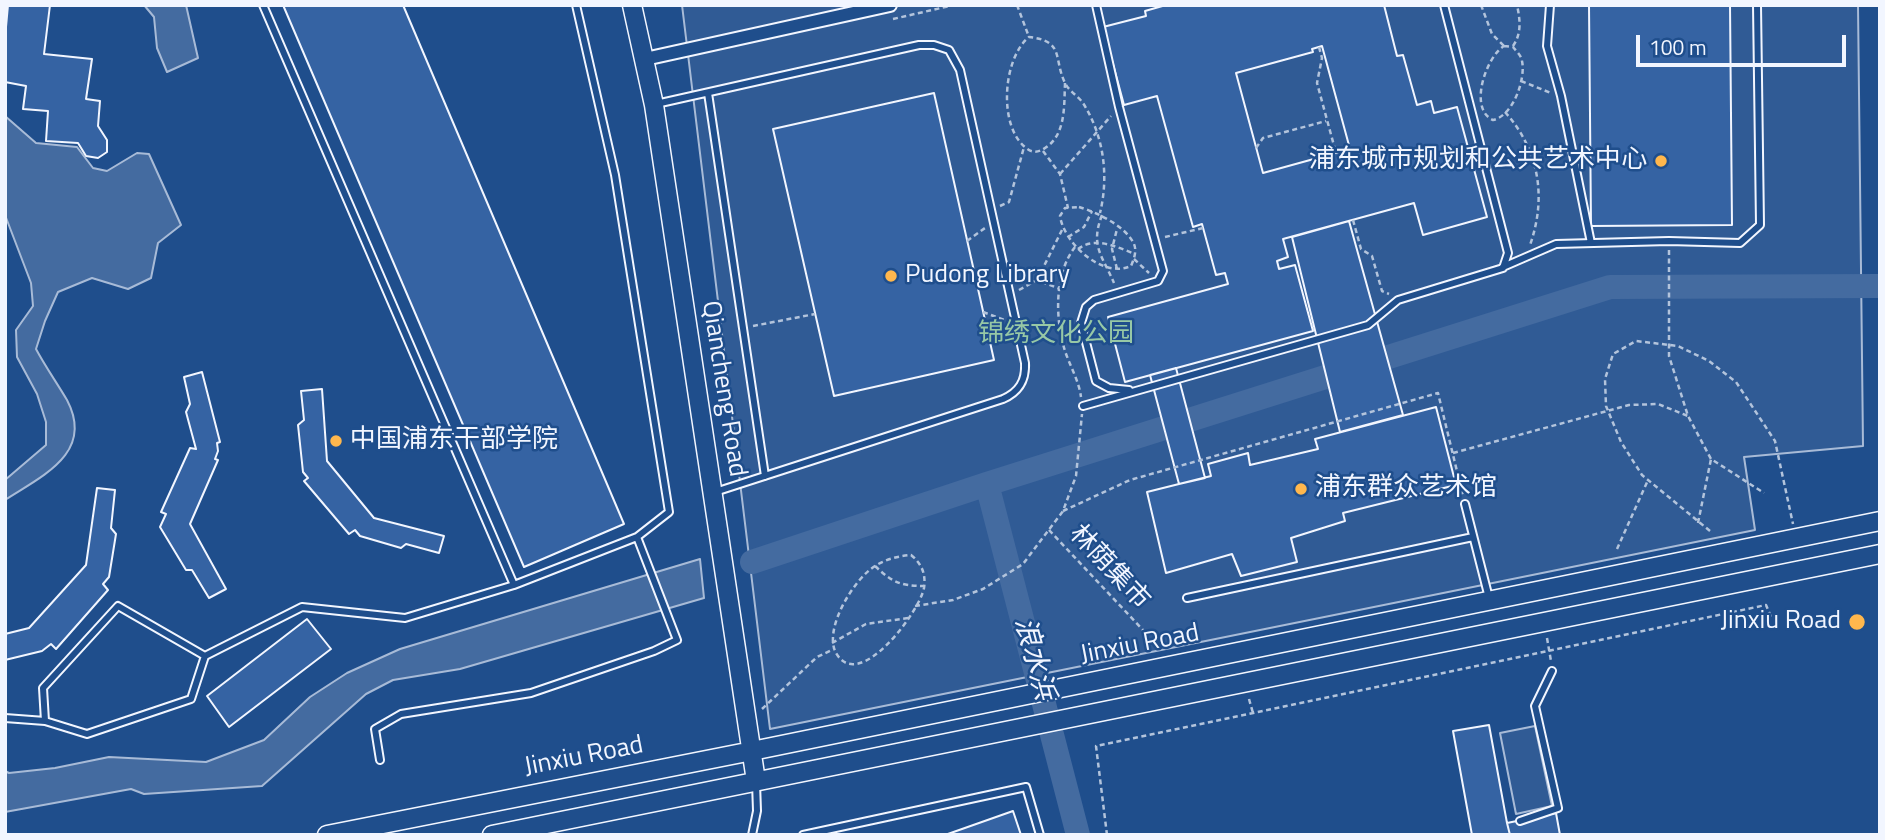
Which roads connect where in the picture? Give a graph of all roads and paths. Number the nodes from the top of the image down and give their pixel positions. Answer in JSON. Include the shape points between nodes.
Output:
{"nodes":[{"id":1,"x":264,"y":5,"type":"edge"},
{"id":2,"x":576,"y":5,"type":"edge"},
{"id":3,"x":632,"y":5,"type":"edge"},
{"id":4,"x":890,"y":5,"type":"edge"},
{"id":5,"x":1017,"y":5,"type":"edge"},
{"id":6,"x":1096,"y":5,"type":"edge"},
{"id":7,"x":1444,"y":5,"type":"edge"},
{"id":8,"x":1481,"y":5,"type":"edge"},
{"id":9,"x":1517,"y":5,"type":"edge"},
{"id":10,"x":1550,"y":5,"type":"edge"},
{"id":11,"x":1757,"y":5,"type":"edge"},
{"id":12,"x":1029,"y":37,"type":"junction"},
{"id":13,"x":1504,"y":46,"type":"junction"},
{"id":14,"x":1320,"y":47,"type":"dead end"},
{"id":15,"x":1513,"y":47,"type":"junction"},
{"id":16,"x":645,"y":59,"type":"junction"},
{"id":17,"x":1521,"y":81,"type":"junction"},
{"id":18,"x":1065,"y":83,"type":"junction"},
{"id":19,"x":708,"y":93,"type":"junction"},
{"id":20,"x":1561,"y":96,"type":"junction"},
{"id":21,"x":654,"y":105,"type":"junction"},
{"id":22,"x":1119,"y":107,"type":"junction"},
{"id":23,"x":1505,"y":113,"type":"junction"},
{"id":24,"x":1327,"y":121,"type":"junction"},
{"id":25,"x":1096,"y":132,"type":"junction"},
{"id":26,"x":1024,"y":147,"type":"junction"},
{"id":27,"x":1256,"y":148,"type":"dead end"},
{"id":28,"x":1042,"y":151,"type":"junction"},
{"id":29,"x":1336,"y":153,"type":"dead end"},
{"id":30,"x":1060,"y":174,"type":"junction"},
{"id":31,"x":1068,"y":208,"type":"junction"},
{"id":32,"x":991,"y":210,"type":"junction"},
{"id":33,"x":1092,"y":211,"type":"junction"},
{"id":34,"x":1101,"y":214,"type":"junction"},
{"id":35,"x":1353,"y":220,"type":"dead end"},
{"id":36,"x":993,"y":222,"type":"junction"},
{"id":37,"x":1118,"y":228,"type":"junction"},
{"id":38,"x":1203,"y":228,"type":"dead end"},
{"id":39,"x":1062,"y":230,"type":"junction"},
{"id":40,"x":1068,"y":237,"type":"junction"},
{"id":41,"x":1155,"y":239,"type":"junction"},
{"id":42,"x":967,"y":241,"type":"dead end"},
{"id":43,"x":1670,"y":241,"type":"junction"},
{"id":44,"x":1096,"y":243,"type":"junction"},
{"id":45,"x":1591,"y":243,"type":"junction"},
{"id":46,"x":1134,"y":244,"type":"junction"},
{"id":47,"x":1112,"y":245,"type":"junction"},
{"id":48,"x":1077,"y":248,"type":"junction"},
{"id":49,"x":1135,"y":256,"type":"junction"},
{"id":50,"x":1525,"y":258,"type":"junction"},
{"id":51,"x":1503,"y":268,"type":"junction"},
{"id":52,"x":1107,"y":269,"type":"junction"},
{"id":53,"x":1117,"y":269,"type":"junction"},
{"id":54,"x":1037,"y":280,"type":"junction"},
{"id":55,"x":1158,"y":281,"type":"junction"},
{"id":56,"x":1060,"y":289,"type":"junction"},
{"id":57,"x":1118,"y":293,"type":"junction"},
{"id":58,"x":1010,"y":296,"type":"junction"},
{"id":59,"x":1398,"y":300,"type":"junction"},
{"id":60,"x":983,"y":312,"type":"dead end"},
{"id":61,"x":815,"y":314,"type":"dead end"},
{"id":62,"x":1016,"y":325,"type":"junction"},
{"id":63,"x":743,"y":328,"type":"junction"},
{"id":64,"x":1669,"y":345,"type":"junction"},
{"id":65,"x":1134,"y":391,"type":"junction"},
{"id":66,"x":1083,"y":405,"type":"junction"},
{"id":67,"x":1608,"y":410,"type":"junction"},
{"id":68,"x":1688,"y":416,"type":"junction"},
{"id":69,"x":1453,"y":453,"type":"junction"},
{"id":70,"x":1712,"y":459,"type":"junction"},
{"id":71,"x":765,"y":476,"type":"junction"},
{"id":72,"x":1648,"y":480,"type":"junction"},
{"id":73,"x":713,"y":493,"type":"junction"},
{"id":74,"x":1764,"y":493,"type":"dead end"},
{"id":75,"x":1465,"y":505,"type":"joint"},
{"id":76,"x":1063,"y":511,"type":"junction"},
{"id":77,"x":1880,"y":521,"type":"edge"},
{"id":78,"x":1698,"y":523,"type":"junction"},
{"id":79,"x":1049,"y":530,"type":"junction"},
{"id":80,"x":1710,"y":531,"type":"dead end"},
{"id":81,"x":637,"y":537,"type":"junction"},
{"id":82,"x":1473,"y":537,"type":"junction"},
{"id":83,"x":1795,"y":538,"type":"junction"},
{"id":84,"x":1617,"y":549,"type":"dead end"},
{"id":85,"x":1880,"y":554,"type":"edge"},
{"id":86,"x":875,"y":566,"type":"junction"},
{"id":87,"x":514,"y":585,"type":"junction"},
{"id":88,"x":924,"y":586,"type":"junction"},
{"id":89,"x":1762,"y":595,"type":"dead end"},
{"id":90,"x":1187,"y":598,"type":"dead end"},
{"id":91,"x":1489,"y":600,"type":"junction"},
{"id":92,"x":1766,"y":605,"type":"junction"},
{"id":93,"x":915,"y":606,"type":"junction"},
{"id":94,"x":1771,"y":617,"type":"dead end"},
{"id":95,"x":908,"y":618,"type":"junction"},
{"id":96,"x":1143,"y":630,"type":"dead end"},
{"id":97,"x":832,"y":643,"type":"junction"},
{"id":98,"x":834,"y":649,"type":"junction"},
{"id":99,"x":205,"y":656,"type":"junction"},
{"id":100,"x":1552,"y":671,"type":"dead end"},
{"id":101,"x":1249,"y":699,"type":"dead end"},
{"id":102,"x":1253,"y":713,"type":"junction"},
{"id":103,"x":5,"y":718,"type":"edge"},
{"id":104,"x":45,"y":721,"type":"junction"},
{"id":105,"x":749,"y":722,"type":"junction"},
{"id":106,"x":752,"y":751,"type":"junction"},
{"id":107,"x":380,"y":760,"type":"dead end"},
{"id":108,"x":756,"y":781,"type":"junction"},
{"id":109,"x":1520,"y":821,"type":"dead end"},
{"id":110,"x":327,"y":835,"type":"edge"},
{"id":111,"x":492,"y":835,"type":"edge"},
{"id":112,"x":752,"y":835,"type":"edge"},
{"id":113,"x":803,"y":835,"type":"edge"},
{"id":114,"x":1040,"y":835,"type":"edge"},
{"id":115,"x":1107,"y":835,"type":"edge"}],
"edges":[{"from":1,"to":87,"type":"lane"},
{"from":2,"to":81,"type":"lane","via":[[615,175],[669,512]]},
{"from":3,"to":16,"type":"main road","name":"Qiancheng Road"},
{"from":4,"to":16,"type":"street"},
{"from":5,"to":12,"type":"path"},
{"from":6,"to":22,"type":"lane"},
{"from":7,"to":51,"type":"lane","via":[[1508,253]]},
{"from":8,"to":13,"type":"path","via":[[1492,34]]},
{"from":9,"to":15,"type":"path","via":[[1520,29]]},
{"from":10,"to":20,"type":"lane","via":[[1547,46]]},
{"from":11,"to":43,"type":"lane","via":[[1760,225],[1740,243]]},
{"from":12,"to":18,"type":"path","via":[[1051,42]]},
{"from":12,"to":26,"type":"path","via":[[1017,54],[1007,85],[1008,113]]},
{"from":13,"to":15,"type":"path"},
{"from":13,"to":23,"type":"path","via":[[1487,71],[1481,98],[1489,118],[1499,119]]},
{"from":14,"to":24,"type":"path","via":[[1317,83]]},
{"from":15,"to":17,"type":"path","via":[[1522,58]]},
{"from":16,"to":21,"type":"main road","name":"Qiancheng Road"},
{"from":17,"to":20,"type":"path"},
{"from":17,"to":23,"type":"path"},
{"from":18,"to":25,"type":"path","via":[[1082,103]]},
{"from":18,"to":28,"type":"path","via":[[1063,117],[1055,140]]},
{"from":19,"to":21,"type":"lane"},
{"from":19,"to":32,"type":"lane","via":[[919,46],[945,48],[960,70]]},
{"from":19,"to":63,"type":"lane"},
{"from":20,"to":45,"type":"lane"},
{"from":21,"to":73,"type":"main road","name":"Qiancheng Road"},
{"from":22,"to":25,"type":"path"},
{"from":22,"to":41,"type":"lane"},
{"from":23,"to":50,"type":"path","via":[[1526,140],[1535,167],[1538,208]]},
{"from":24,"to":27,"type":"path","via":[[1263,138]]},
{"from":24,"to":29,"type":"path"},
{"from":25,"to":30,"type":"path"},
{"from":25,"to":34,"type":"path","via":[[1105,171]]},
{"from":26,"to":28,"type":"path"},
{"from":26,"to":32,"type":"path","via":[[1009,202]]},
{"from":28,"to":30,"type":"path"},
{"from":30,"to":31,"type":"path"},
{"from":31,"to":33,"type":"path"},
{"from":31,"to":39,"type":"path","via":[[1060,216]]},
{"from":32,"to":36,"type":"lane"},
{"from":33,"to":34,"type":"path"},
{"from":33,"to":40,"type":"path","via":[[1084,227]]},
{"from":34,"to":37,"type":"path"},
{"from":34,"to":44,"type":"path"},
{"from":35,"to":59,"type":"path","via":[[1361,249],[1372,256],[1382,290]]},
{"from":36,"to":42,"type":"path"},
{"from":36,"to":58,"type":"lane"},
{"from":37,"to":46,"type":"path"},
{"from":37,"to":47,"type":"path"},
{"from":38,"to":41,"type":"path"},
{"from":39,"to":40,"type":"path"},
{"from":39,"to":54,"type":"path"},
{"from":40,"to":48,"type":"path"},
{"from":41,"to":46,"type":"path"},
{"from":41,"to":55,"type":"lane","via":[[1163,271]]},
{"from":43,"to":45,"type":"lane"},
{"from":43,"to":64,"type":"path"},
{"from":44,"to":47,"type":"path"},
{"from":44,"to":48,"type":"path"},
{"from":44,"to":52,"type":"path"},
{"from":45,"to":50,"type":"lane","via":[[1556,244]]},
{"from":46,"to":49,"type":"path"},
{"from":47,"to":49,"type":"path"},
{"from":47,"to":53,"type":"path"},
{"from":48,"to":52,"type":"path"},
{"from":48,"to":56,"type":"path","via":[[1064,265]]},
{"from":49,"to":53,"type":"path","via":[[1130,266]]},
{"from":49,"to":55,"type":"path"},
{"from":50,"to":51,"type":"lane"},
{"from":51,"to":59,"type":"lane"},
{"from":52,"to":53,"type":"path"},
{"from":52,"to":57,"type":"path"},
{"from":54,"to":56,"type":"path"},
{"from":54,"to":58,"type":"path"},
{"from":55,"to":57,"type":"lane"},
{"from":56,"to":66,"type":"path","via":[[1064,348]]},
{"from":57,"to":65,"type":"lane","via":[[1094,300],[1086,307],[1081,323],[1096,381]]},
{"from":58,"to":62,"type":"lane"},
{"from":59,"to":65,"type":"lane","via":[[1368,325]]},
{"from":60,"to":62,"type":"path"},
{"from":61,"to":63,"type":"path"},
{"from":62,"to":71,"type":"lane","via":[[1025,370],[1020,386],[1009,396]]},
{"from":63,"to":71,"type":"lane"},
{"from":64,"to":67,"type":"path","via":[[1636,341],[1613,354],[1605,379]]},
{"from":64,"to":68,"type":"path"},
{"from":64,"to":83,"type":"path","via":[[1709,361],[1736,382],[1775,441]]},
{"from":65,"to":66,"type":"lane"},
{"from":66,"to":76,"type":"path","via":[[1076,476]]},
{"from":67,"to":68,"type":"path","via":[[1658,404]]},
{"from":67,"to":69,"type":"path"},
{"from":67,"to":72,"type":"path","via":[[1621,442]]},
{"from":68,"to":70,"type":"path"},
{"from":69,"to":75,"type":"path"},
{"from":69,"to":76,"type":"path","via":[[1438,393],[1130,480]]},
{"from":70,"to":74,"type":"path"},
{"from":70,"to":78,"type":"path"},
{"from":71,"to":73,"type":"lane"},
{"from":72,"to":78,"type":"path"},
{"from":72,"to":84,"type":"path"},
{"from":73,"to":105,"type":"main road","name":"Qiancheng Road"},
{"from":75,"to":82,"type":"lane"},
{"from":76,"to":79,"type":"path"},
{"from":77,"to":83,"type":"main road","name":"Jinxiu Road"},
{"from":78,"to":80,"type":"path"},
{"from":79,"to":93,"type":"path","via":[[1023,564],[984,589]]},
{"from":79,"to":96,"type":"path","name":"林荫集市"},
{"from":81,"to":87,"type":"lane"},
{"from":81,"to":107,"type":"lane","via":[[677,640],[531,692],[401,714],[374,729]]},
{"from":82,"to":90,"type":"lane"},
{"from":82,"to":91,"type":"lane"},
{"from":83,"to":91,"type":"main road","name":"Jinxiu Road"},
{"from":85,"to":108,"type":"main road"},
{"from":86,"to":88,"type":"path","via":[[899,584]]},
{"from":86,"to":88,"type":"path","via":[[911,555],[920,562]]},
{"from":86,"to":97,"type":"path","via":[[843,603]]},
{"from":87,"to":99,"type":"lane","via":[[405,618],[302,607]]},
{"from":88,"to":93,"type":"path"},
{"from":89,"to":92,"type":"path"},
{"from":91,"to":106,"type":"main road","name":"Jinxiu Road"},
{"from":92,"to":94,"type":"path"},
{"from":92,"to":102,"type":"path"},
{"from":93,"to":95,"type":"path"},
{"from":95,"to":97,"type":"path","via":[[866,624]]},
{"from":95,"to":98,"type":"path","via":[[877,656],[855,664],[845,662]]},
{"from":97,"to":98,"type":"path"},
{"from":98,"to":105,"type":"path","via":[[817,657]]},
{"from":99,"to":104,"type":"lane","via":[[191,699],[87,734]]},
{"from":99,"to":104,"type":"lane","via":[[118,606],[43,688]]},
{"from":100,"to":109,"type":"lane","via":[[1535,706],[1558,807]]},
{"from":101,"to":102,"type":"path"},
{"from":102,"to":115,"type":"path","via":[[1096,746]]},
{"from":103,"to":104,"type":"lane"},
{"from":105,"to":106,"type":"main road","name":"Qiancheng Road"},
{"from":106,"to":108,"type":"main road","name":"Qiancheng Road"},
{"from":106,"to":110,"type":"main road","name":"Jinxiu Road"},
{"from":108,"to":111,"type":"main road"},
{"from":108,"to":112,"type":"lane"},
{"from":113,"to":114,"type":"lane","via":[[1026,787]]}]}
